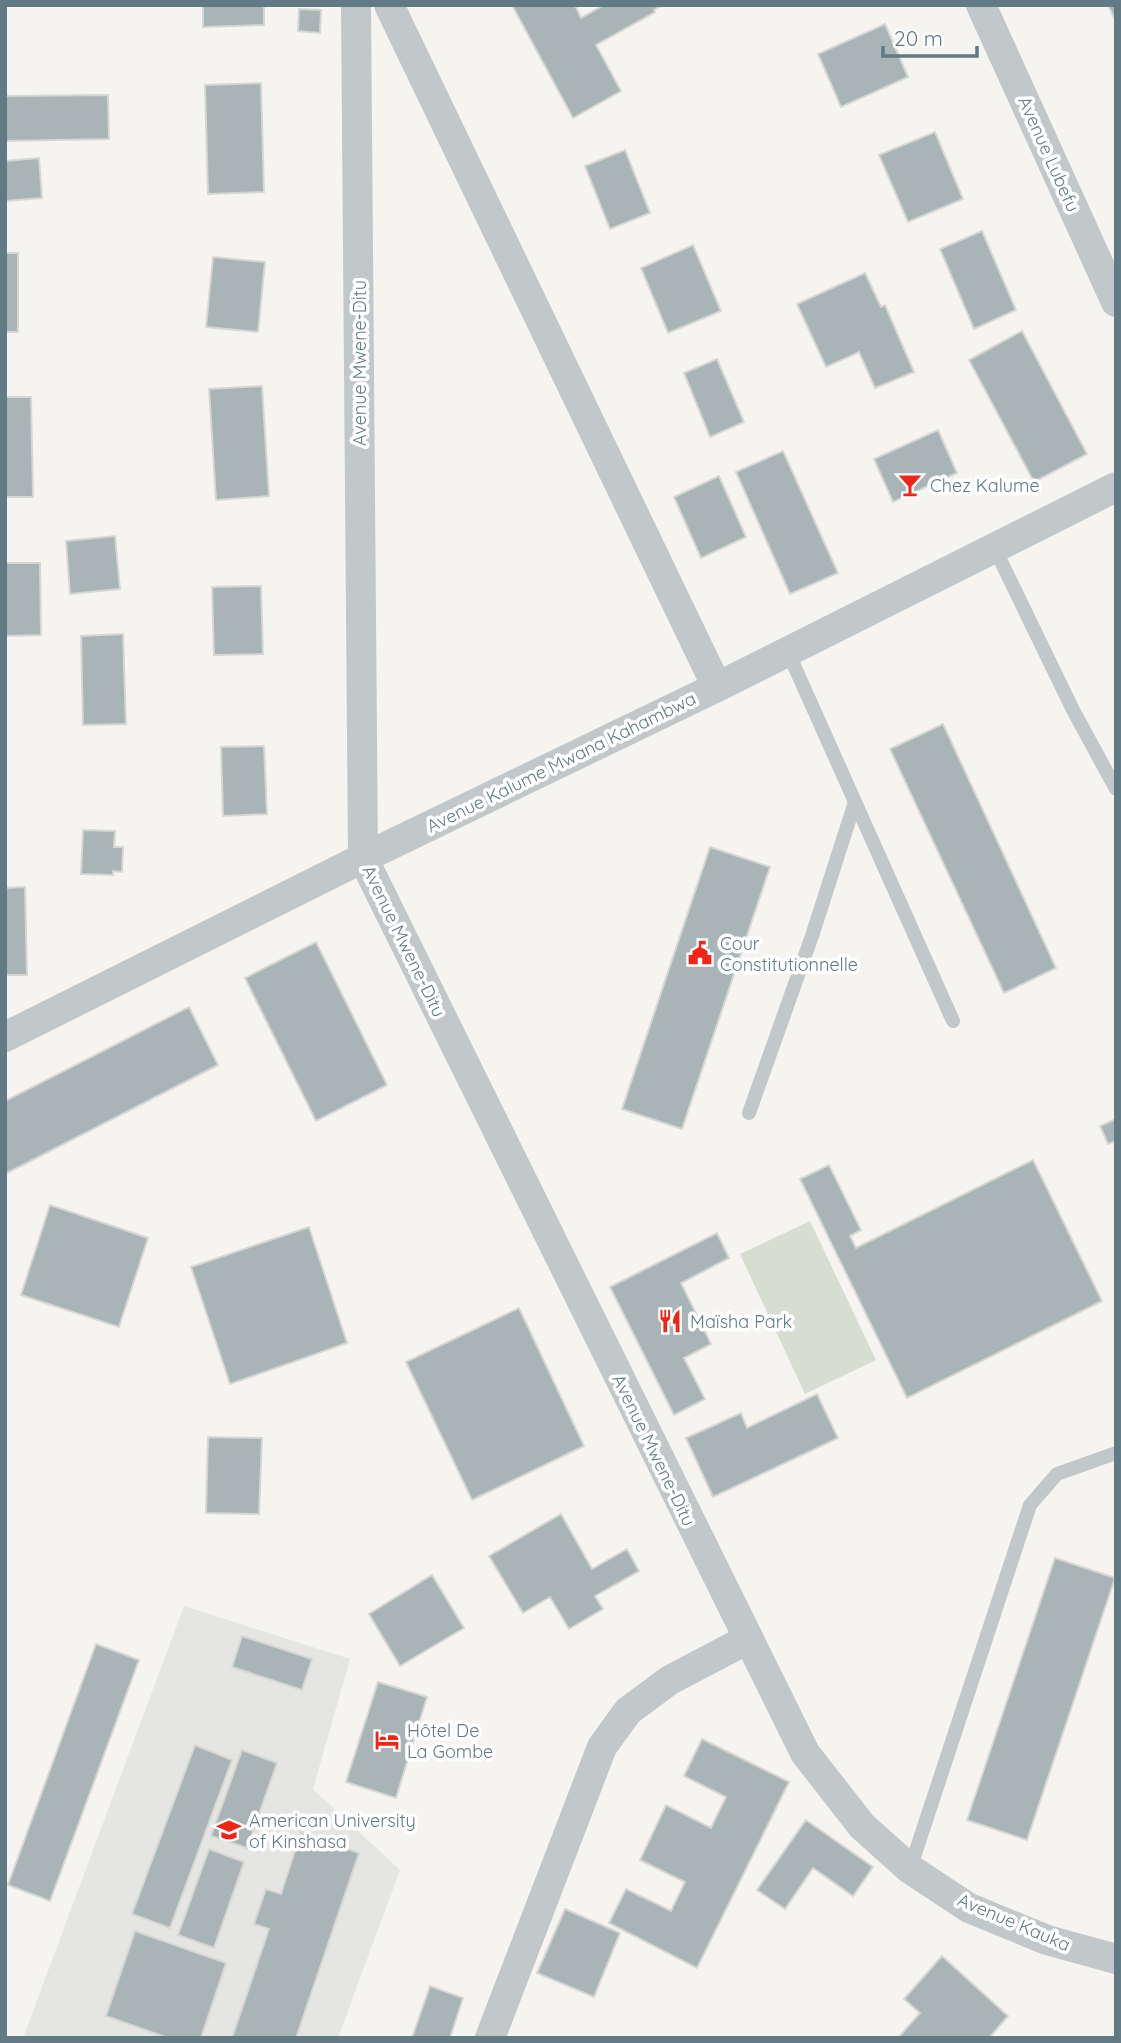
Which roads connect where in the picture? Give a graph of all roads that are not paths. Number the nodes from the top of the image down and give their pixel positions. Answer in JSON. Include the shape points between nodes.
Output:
{"nodes":[{"id":1,"x":356,"y":5,"type":"edge"},
{"id":2,"x":389,"y":5,"type":"edge"},
{"id":3,"x":981,"y":5,"type":"edge"},
{"id":4,"x":1116,"y":302,"type":"edge"},
{"id":5,"x":1116,"y":488,"type":"edge"},
{"id":6,"x":994,"y":547,"type":"junction"},
{"id":7,"x":788,"y":652,"type":"junction"},
{"id":8,"x":717,"y":687,"type":"junction"},
{"id":9,"x":1116,"y":789,"type":"edge"},
{"id":10,"x":855,"y":802,"type":"junction"},
{"id":11,"x":363,"y":858,"type":"junction"},
{"id":12,"x":953,"y":1021,"type":"dead end"},
{"id":13,"x":5,"y":1037,"type":"edge"},
{"id":14,"x":749,"y":1113,"type":"dead end"},
{"id":15,"x":1116,"y":1453,"type":"edge"},
{"id":16,"x":748,"y":1639,"type":"junction"},
{"id":17,"x":910,"y":1869,"type":"junction"},
{"id":18,"x":1116,"y":1959,"type":"edge"},
{"id":19,"x":489,"y":2038,"type":"edge"}],
"edges":[{"from":1,"to":11,"type":"street","name":"Avenue Mwene-Ditu"},
{"from":2,"to":8,"type":"street"},
{"from":3,"to":4,"type":"street","name":"Avenue Lubefu"},
{"from":5,"to":6,"type":"street","name":"Avenue Kalume Mwana Kahambwa"},
{"from":6,"to":7,"type":"street","name":"Avenue Kalume Mwana Kahambwa"},
{"from":6,"to":9,"type":"lane"},
{"from":7,"to":8,"type":"street","name":"Avenue Kalume Mwana Kahambwa"},
{"from":7,"to":10,"type":"lane"},
{"from":8,"to":11,"type":"street","name":"Avenue Kalume Mwana Kahambwa"},
{"from":10,"to":12,"type":"lane"},
{"from":10,"to":14,"type":"lane"},
{"from":11,"to":13,"type":"street","name":"Avenue Kalume Mwana Kahambwa"},
{"from":11,"to":16,"type":"street","name":"Avenue Mwene-Ditu"},
{"from":15,"to":17,"type":"lane","via":[[1056,1475],[1030,1505]]},
{"from":16,"to":17,"type":"street","name":"Avenue Kauka","via":[[805,1753],[862,1826]]},
{"from":16,"to":19,"type":"street","via":[[659,1688],[628,1711],[602,1747]]},
{"from":17,"to":18,"type":"street","name":"Avenue Kauka","via":[[969,1908],[1047,1940]]}]}
